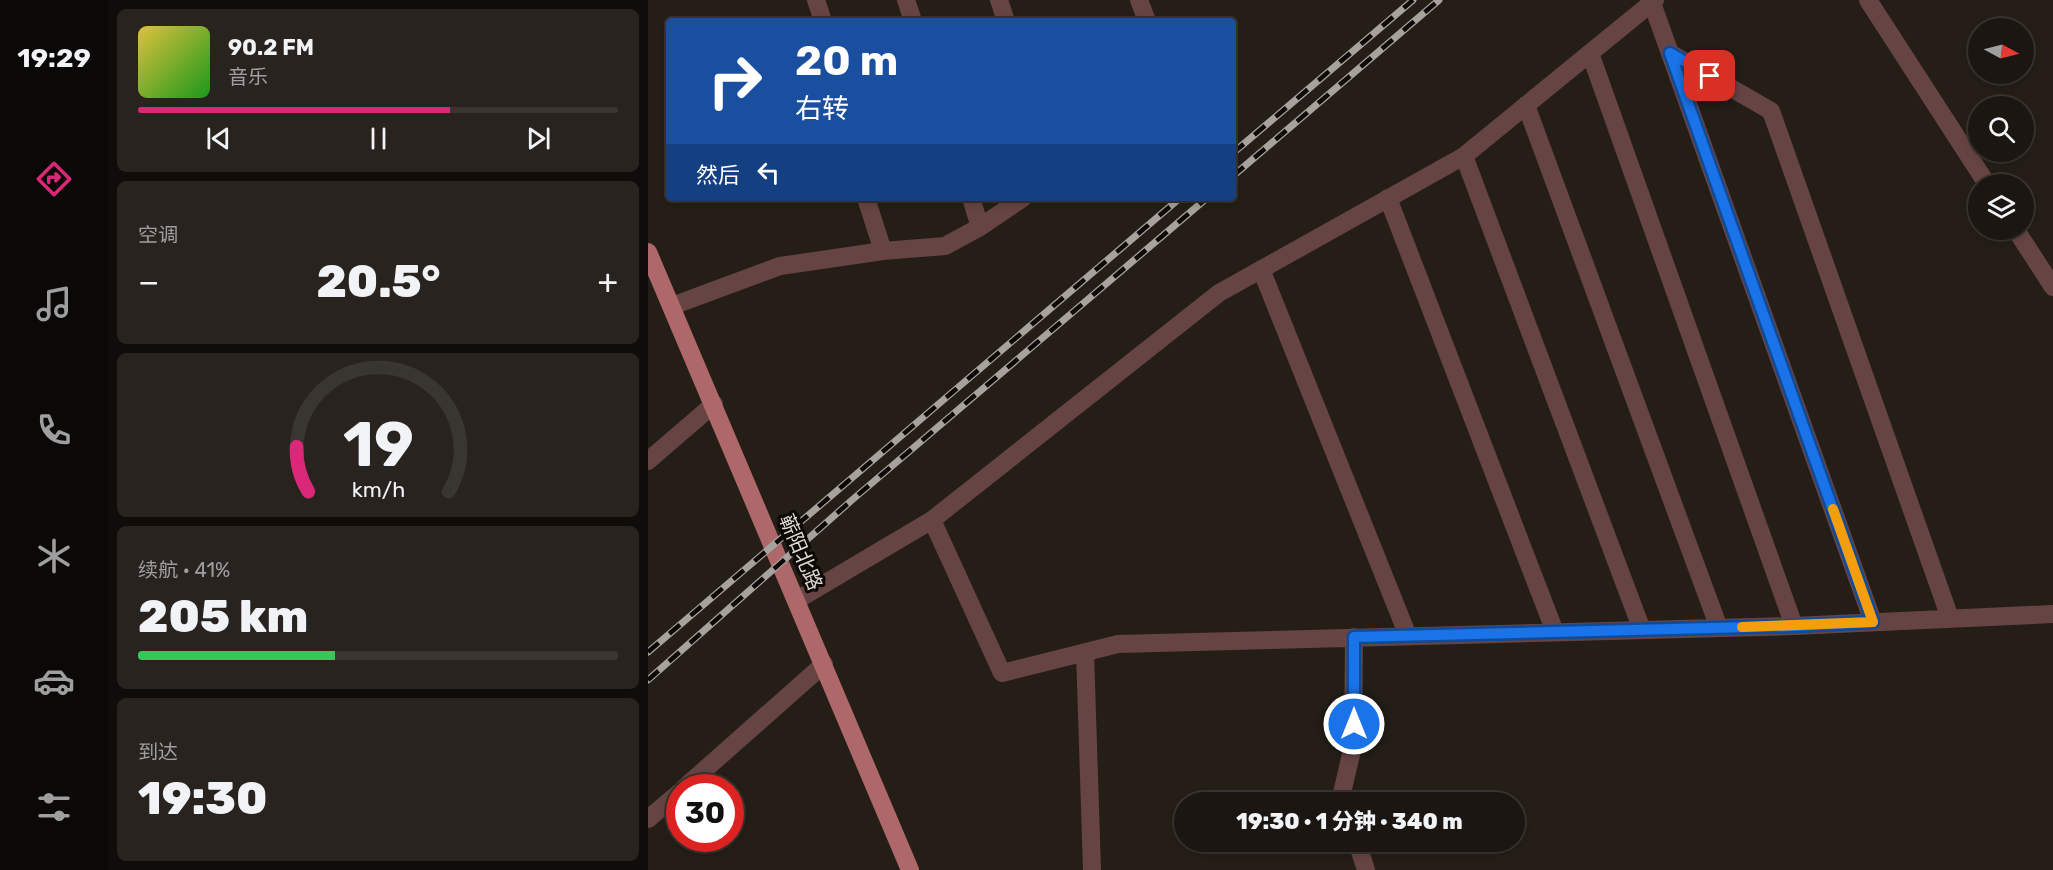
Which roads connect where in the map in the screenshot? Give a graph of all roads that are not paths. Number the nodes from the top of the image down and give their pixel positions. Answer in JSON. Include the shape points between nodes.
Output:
{"nodes":[{"id":1,"x":816,"y":0,"type":"edge"},
{"id":2,"x":906,"y":0,"type":"edge"},
{"id":3,"x":999,"y":0,"type":"edge"},
{"id":4,"x":1139,"y":0,"type":"edge"},
{"id":5,"x":1868,"y":0,"type":"edge"},
{"id":6,"x":1654,"y":1,"type":"edge"},
{"id":7,"x":822,"y":18,"type":"edge"},
{"id":8,"x":912,"y":18,"type":"edge"},
{"id":9,"x":1005,"y":18,"type":"edge"},
{"id":10,"x":1146,"y":18,"type":"edge"},
{"id":11,"x":1590,"y":53,"type":"junction"},
{"id":12,"x":1670,"y":53,"type":"junction"},
{"id":13,"x":1526,"y":105,"type":"junction"},
{"id":14,"x":1464,"y":156,"type":"junction"},
{"id":15,"x":1981,"y":174,"type":"edge"},
{"id":16,"x":1388,"y":198,"type":"junction"},
{"id":17,"x":867,"y":201,"type":"edge"},
{"id":18,"x":972,"y":201,"type":"edge"},
{"id":19,"x":1019,"y":201,"type":"edge"},
{"id":20,"x":980,"y":227,"type":"junction"},
{"id":21,"x":2022,"y":240,"type":"edge"},
{"id":22,"x":883,"y":251,"type":"junction"},
{"id":23,"x":648,"y":252,"type":"edge"},
{"id":24,"x":1261,"y":269,"type":"junction"},
{"id":25,"x":2053,"y":287,"type":"edge"},
{"id":26,"x":672,"y":306,"type":"junction"},
{"id":27,"x":714,"y":404,"type":"junction"},
{"id":28,"x":648,"y":461,"type":"edge"},
{"id":29,"x":932,"y":520,"type":"junction"},
{"id":30,"x":797,"y":600,"type":"junction"},
{"id":31,"x":2053,"y":614,"type":"edge"},
{"id":32,"x":1950,"y":618,"type":"junction"},
{"id":33,"x":1873,"y":622,"type":"junction"},
{"id":34,"x":1794,"y":626,"type":"junction"},
{"id":35,"x":1719,"y":628,"type":"junction"},
{"id":36,"x":1642,"y":630,"type":"junction"},
{"id":37,"x":1555,"y":632,"type":"junction"},
{"id":38,"x":1408,"y":636,"type":"junction"},
{"id":39,"x":1354,"y":637,"type":"junction"},
{"id":40,"x":1085,"y":652,"type":"junction"},
{"id":41,"x":824,"y":664,"type":"junction"},
{"id":42,"x":700,"y":774,"type":"edge"},
{"id":43,"x":1342,"y":792,"type":"edge"},
{"id":44,"x":666,"y":804,"type":"edge"},
{"id":45,"x":648,"y":819,"type":"edge"},
{"id":46,"x":1360,"y":852,"type":"edge"},
{"id":47,"x":910,"y":870,"type":"edge"},
{"id":48,"x":1092,"y":870,"type":"edge"},
{"id":49,"x":1366,"y":870,"type":"edge"}],
"edges":[{"from":1,"to":7,"type":"street"},
{"from":2,"to":8,"type":"street"},
{"from":3,"to":9,"type":"street"},
{"from":4,"to":10,"type":"street"},
{"from":5,"to":15,"type":"street"},
{"from":6,"to":11,"type":"street"},
{"from":6,"to":12,"type":"street"},
{"from":11,"to":13,"type":"street"},
{"from":11,"to":34,"type":"street"},
{"from":12,"to":32,"type":"street","via":[[1771,111]]},
{"from":12,"to":33,"type":"street"},
{"from":13,"to":14,"type":"street"},
{"from":13,"to":35,"type":"street"},
{"from":14,"to":16,"type":"street"},
{"from":14,"to":36,"type":"street"},
{"from":16,"to":24,"type":"street"},
{"from":16,"to":37,"type":"street"},
{"from":17,"to":22,"type":"street"},
{"from":18,"to":20,"type":"street"},
{"from":19,"to":20,"type":"street"},
{"from":20,"to":22,"type":"street","via":[[945,246]]},
{"from":21,"to":25,"type":"street"},
{"from":22,"to":26,"type":"street","via":[[780,266]]},
{"from":23,"to":26,"type":"main road","name":"蕲阳北路"},
{"from":24,"to":29,"type":"street","via":[[1219,293]]},
{"from":24,"to":38,"type":"street"},
{"from":26,"to":27,"type":"main road","name":"蕲阳北路"},
{"from":27,"to":28,"type":"street"},
{"from":27,"to":30,"type":"main road","name":"蕲阳北路"},
{"from":29,"to":30,"type":"street"},
{"from":29,"to":40,"type":"street","via":[[1002,673]]},
{"from":30,"to":41,"type":"main road","name":"蕲阳北路"},
{"from":31,"to":32,"type":"street"},
{"from":32,"to":33,"type":"street"},
{"from":33,"to":34,"type":"street"},
{"from":34,"to":35,"type":"street"},
{"from":35,"to":36,"type":"street"},
{"from":36,"to":37,"type":"street"},
{"from":37,"to":38,"type":"street"},
{"from":38,"to":39,"type":"street"},
{"from":39,"to":40,"type":"street","via":[[1118,644]]},
{"from":39,"to":43,"type":"street","via":[[1353,746]]},
{"from":40,"to":48,"type":"street"},
{"from":41,"to":42,"type":"street"},
{"from":41,"to":47,"type":"main road","name":"蕲阳北路"},
{"from":44,"to":45,"type":"street"},
{"from":46,"to":49,"type":"street"}]}
